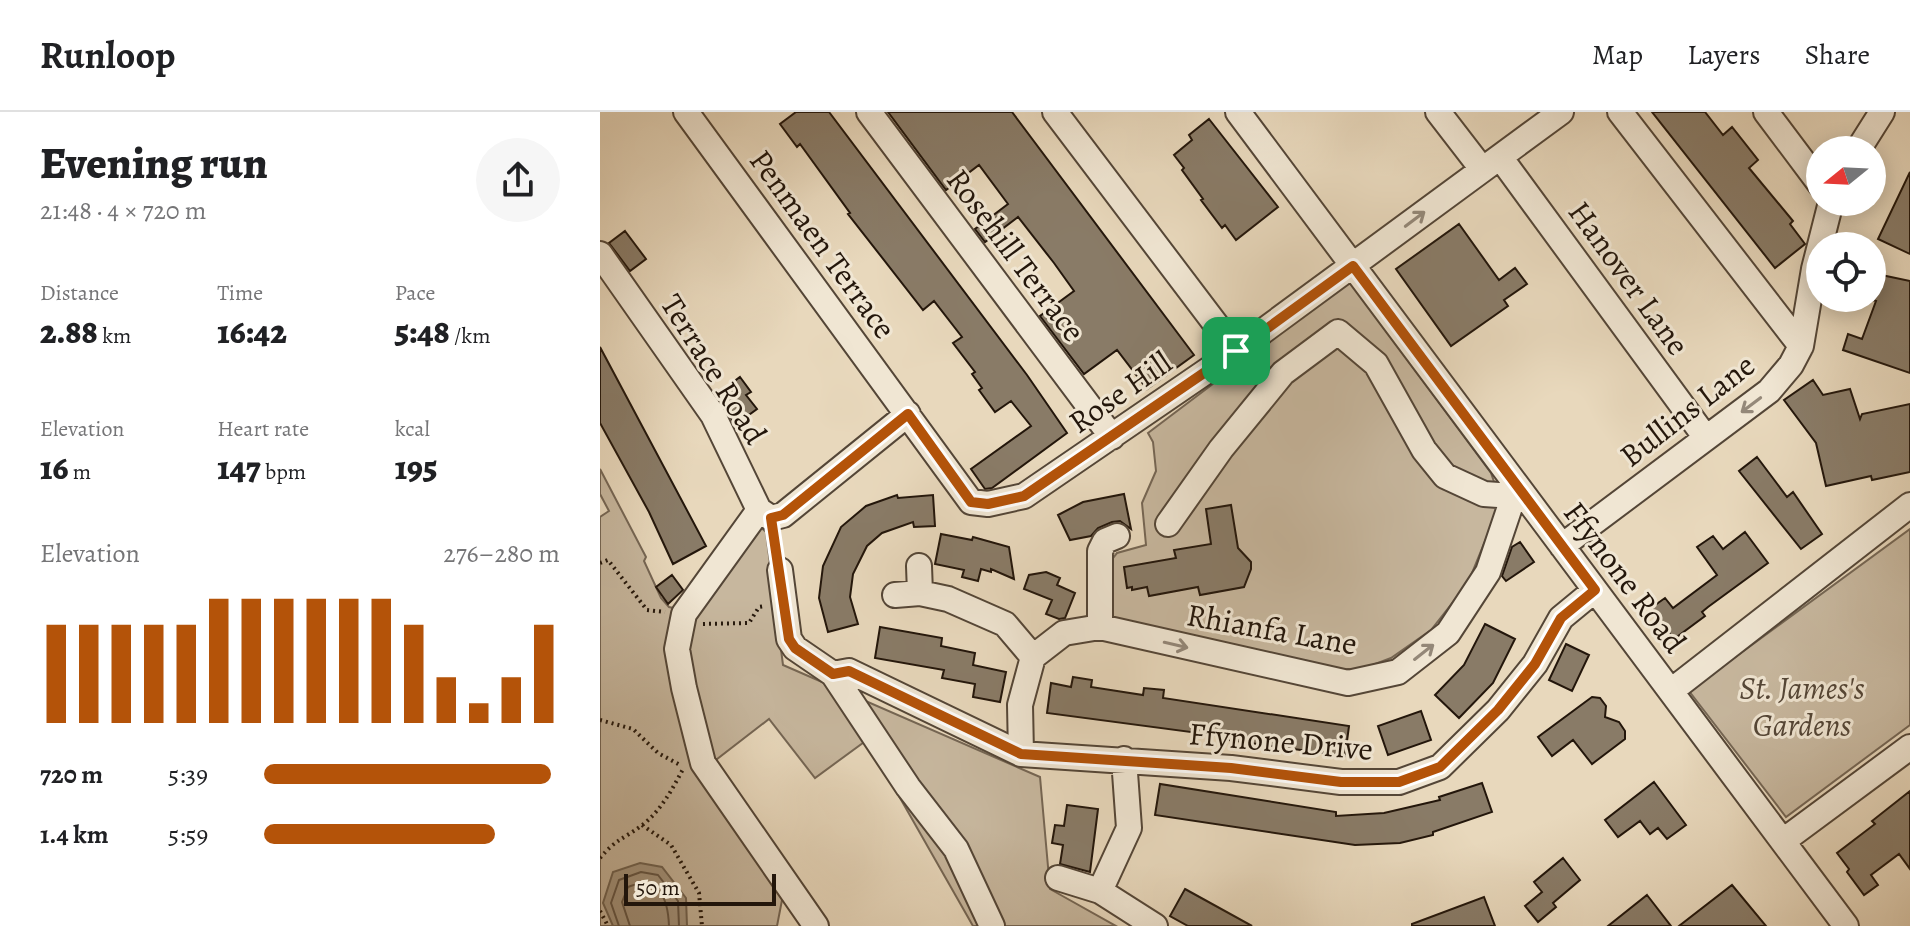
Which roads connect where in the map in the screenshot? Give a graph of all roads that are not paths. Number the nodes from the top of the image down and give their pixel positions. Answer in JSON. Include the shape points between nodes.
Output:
{"nodes":[{"id":1,"x":686,"y":112,"type":"edge"},
{"id":2,"x":869,"y":112,"type":"edge"},
{"id":3,"x":1055,"y":112,"type":"edge"},
{"id":4,"x":1238,"y":112,"type":"edge"},
{"id":5,"x":1438,"y":112,"type":"edge"},
{"id":6,"x":1561,"y":112,"type":"edge"},
{"id":7,"x":1620,"y":112,"type":"edge"},
{"id":8,"x":1766,"y":112,"type":"edge"},
{"id":9,"x":1882,"y":112,"type":"edge"},
{"id":10,"x":1867,"y":136,"type":"edge"},
{"id":11,"x":1491,"y":163,"type":"junction"},
{"id":12,"x":1806,"y":165,"type":"edge"},
{"id":13,"x":1827,"y":216,"type":"edge"},
{"id":14,"x":600,"y":254,"type":"edge"},
{"id":15,"x":1353,"y":266,"type":"junction"},
{"id":16,"x":1801,"y":346,"type":"junction"},
{"id":17,"x":1236,"y":351,"type":"junction"},
{"id":18,"x":908,"y":414,"type":"junction"},
{"id":19,"x":1112,"y":437,"type":"junction"},
{"id":20,"x":1706,"y":438,"type":"junction"},
{"id":21,"x":1515,"y":491,"type":"junction"},
{"id":22,"x":1910,"y":505,"type":"edge"},
{"id":23,"x":765,"y":514,"type":"junction"},
{"id":24,"x":1168,"y":524,"type":"dead end"},
{"id":25,"x":1117,"y":536,"type":"dead end"},
{"id":26,"x":1562,"y":546,"type":"junction"},
{"id":27,"x":919,"y":566,"type":"dead end"},
{"id":28,"x":780,"y":570,"type":"dead end"},
{"id":29,"x":1595,"y":590,"type":"junction"},
{"id":30,"x":920,"y":593,"type":"junction"},
{"id":31,"x":895,"y":595,"type":"dead end"},
{"id":32,"x":1100,"y":627,"type":"junction"},
{"id":33,"x":1033,"y":657,"type":"junction"},
{"id":34,"x":833,"y":674,"type":"junction"},
{"id":35,"x":1671,"y":691,"type":"junction"},
{"id":36,"x":1910,"y":747,"type":"edge"},
{"id":37,"x":1021,"y":754,"type":"junction"},
{"id":38,"x":1124,"y":759,"type":"junction"},
{"id":39,"x":1783,"y":841,"type":"junction"},
{"id":40,"x":1058,"y":878,"type":"dead end"},
{"id":41,"x":1100,"y":891,"type":"junction"},
{"id":42,"x":816,"y":926,"type":"edge"},
{"id":43,"x":992,"y":926,"type":"edge"},
{"id":44,"x":1155,"y":926,"type":"edge"},
{"id":45,"x":1846,"y":926,"type":"edge"}],
"edges":[{"from":1,"to":18,"type":"street","name":"Penmaen Terrace"},
{"from":2,"to":19,"type":"street","name":"Rosehill Terrace"},
{"from":3,"to":17,"type":"street"},
{"from":4,"to":15,"type":"street","name":"Ffynone Road"},
{"from":5,"to":11,"type":"street","name":"Hanover Lane"},
{"from":6,"to":11,"type":"street","name":"Rose Hill"},
{"from":7,"to":16,"type":"street"},
{"from":8,"to":12,"type":"street"},
{"from":9,"to":10,"type":"street"},
{"from":15,"to":11,"type":"street","name":"Rose Hill","one_way":true},
{"from":11,"to":20,"type":"street","name":"Hanover Lane"},
{"from":13,"to":16,"type":"street","name":"Bullins Lane"},
{"from":14,"to":23,"type":"street","name":"Terrace Road","via":[[713,415]]},
{"from":15,"to":17,"type":"street","name":"Rose Hill"},
{"from":15,"to":21,"type":"street","name":"Ffynone Road"},
{"from":16,"to":20,"type":"street","name":"Bullins Lane","one_way":true,"via":[[1769,391]]},
{"from":17,"to":19,"type":"street","name":"Rose Hill"},
{"from":18,"to":19,"type":"street","name":"Rose Hill","via":[[971,502],[988,504],[1024,496]]},
{"from":18,"to":23,"type":"street","via":[[783,515]]},
{"from":20,"to":26,"type":"street","name":"Bullins Lane"},
{"from":21,"to":24,"type":"street","via":[[1484,494],[1445,476],[1424,450],[1376,364],[1338,332],[1283,373]]},
{"from":21,"to":26,"type":"street","name":"Ffynone Road"},
{"from":32,"to":21,"type":"street","name":"Rhianfa Lane","one_way":true,"via":[[1348,683],[1398,672],[1448,633],[1488,572]]},
{"from":22,"to":35,"type":"street"},
{"from":23,"to":42,"type":"street","via":[[684,614],[677,649],[694,765]]},
{"from":25,"to":32,"type":"street","via":[[1105,541],[1100,551]]},
{"from":26,"to":29,"type":"street","name":"Ffynone Road"},
{"from":27,"to":30,"type":"street"},
{"from":28,"to":34,"type":"street","via":[[789,639]]},
{"from":29,"to":35,"type":"street","name":"Ffynone Road"},
{"from":29,"to":38,"type":"street","name":"Ffynone Drive","via":[[1561,618],[1535,664],[1498,710],[1440,767],[1399,782],[1341,782]]},
{"from":30,"to":31,"type":"street"},
{"from":30,"to":33,"type":"street","via":[[1005,624]]},
{"from":32,"to":33,"type":"street","via":[[1064,633]]},
{"from":33,"to":37,"type":"street","via":[[1020,705]]},
{"from":34,"to":37,"type":"street","via":[[849,671]]},
{"from":34,"to":43,"type":"street","via":[[956,849]]},
{"from":35,"to":39,"type":"street","name":"Ffynone Road"},
{"from":36,"to":39,"type":"street"},
{"from":37,"to":38,"type":"street","name":"Ffynone Drive"},
{"from":38,"to":41,"type":"street","via":[[1129,828]]},
{"from":39,"to":45,"type":"street","name":"Ffynone Road"},
{"from":40,"to":41,"type":"street"},
{"from":41,"to":44,"type":"street"}]}
